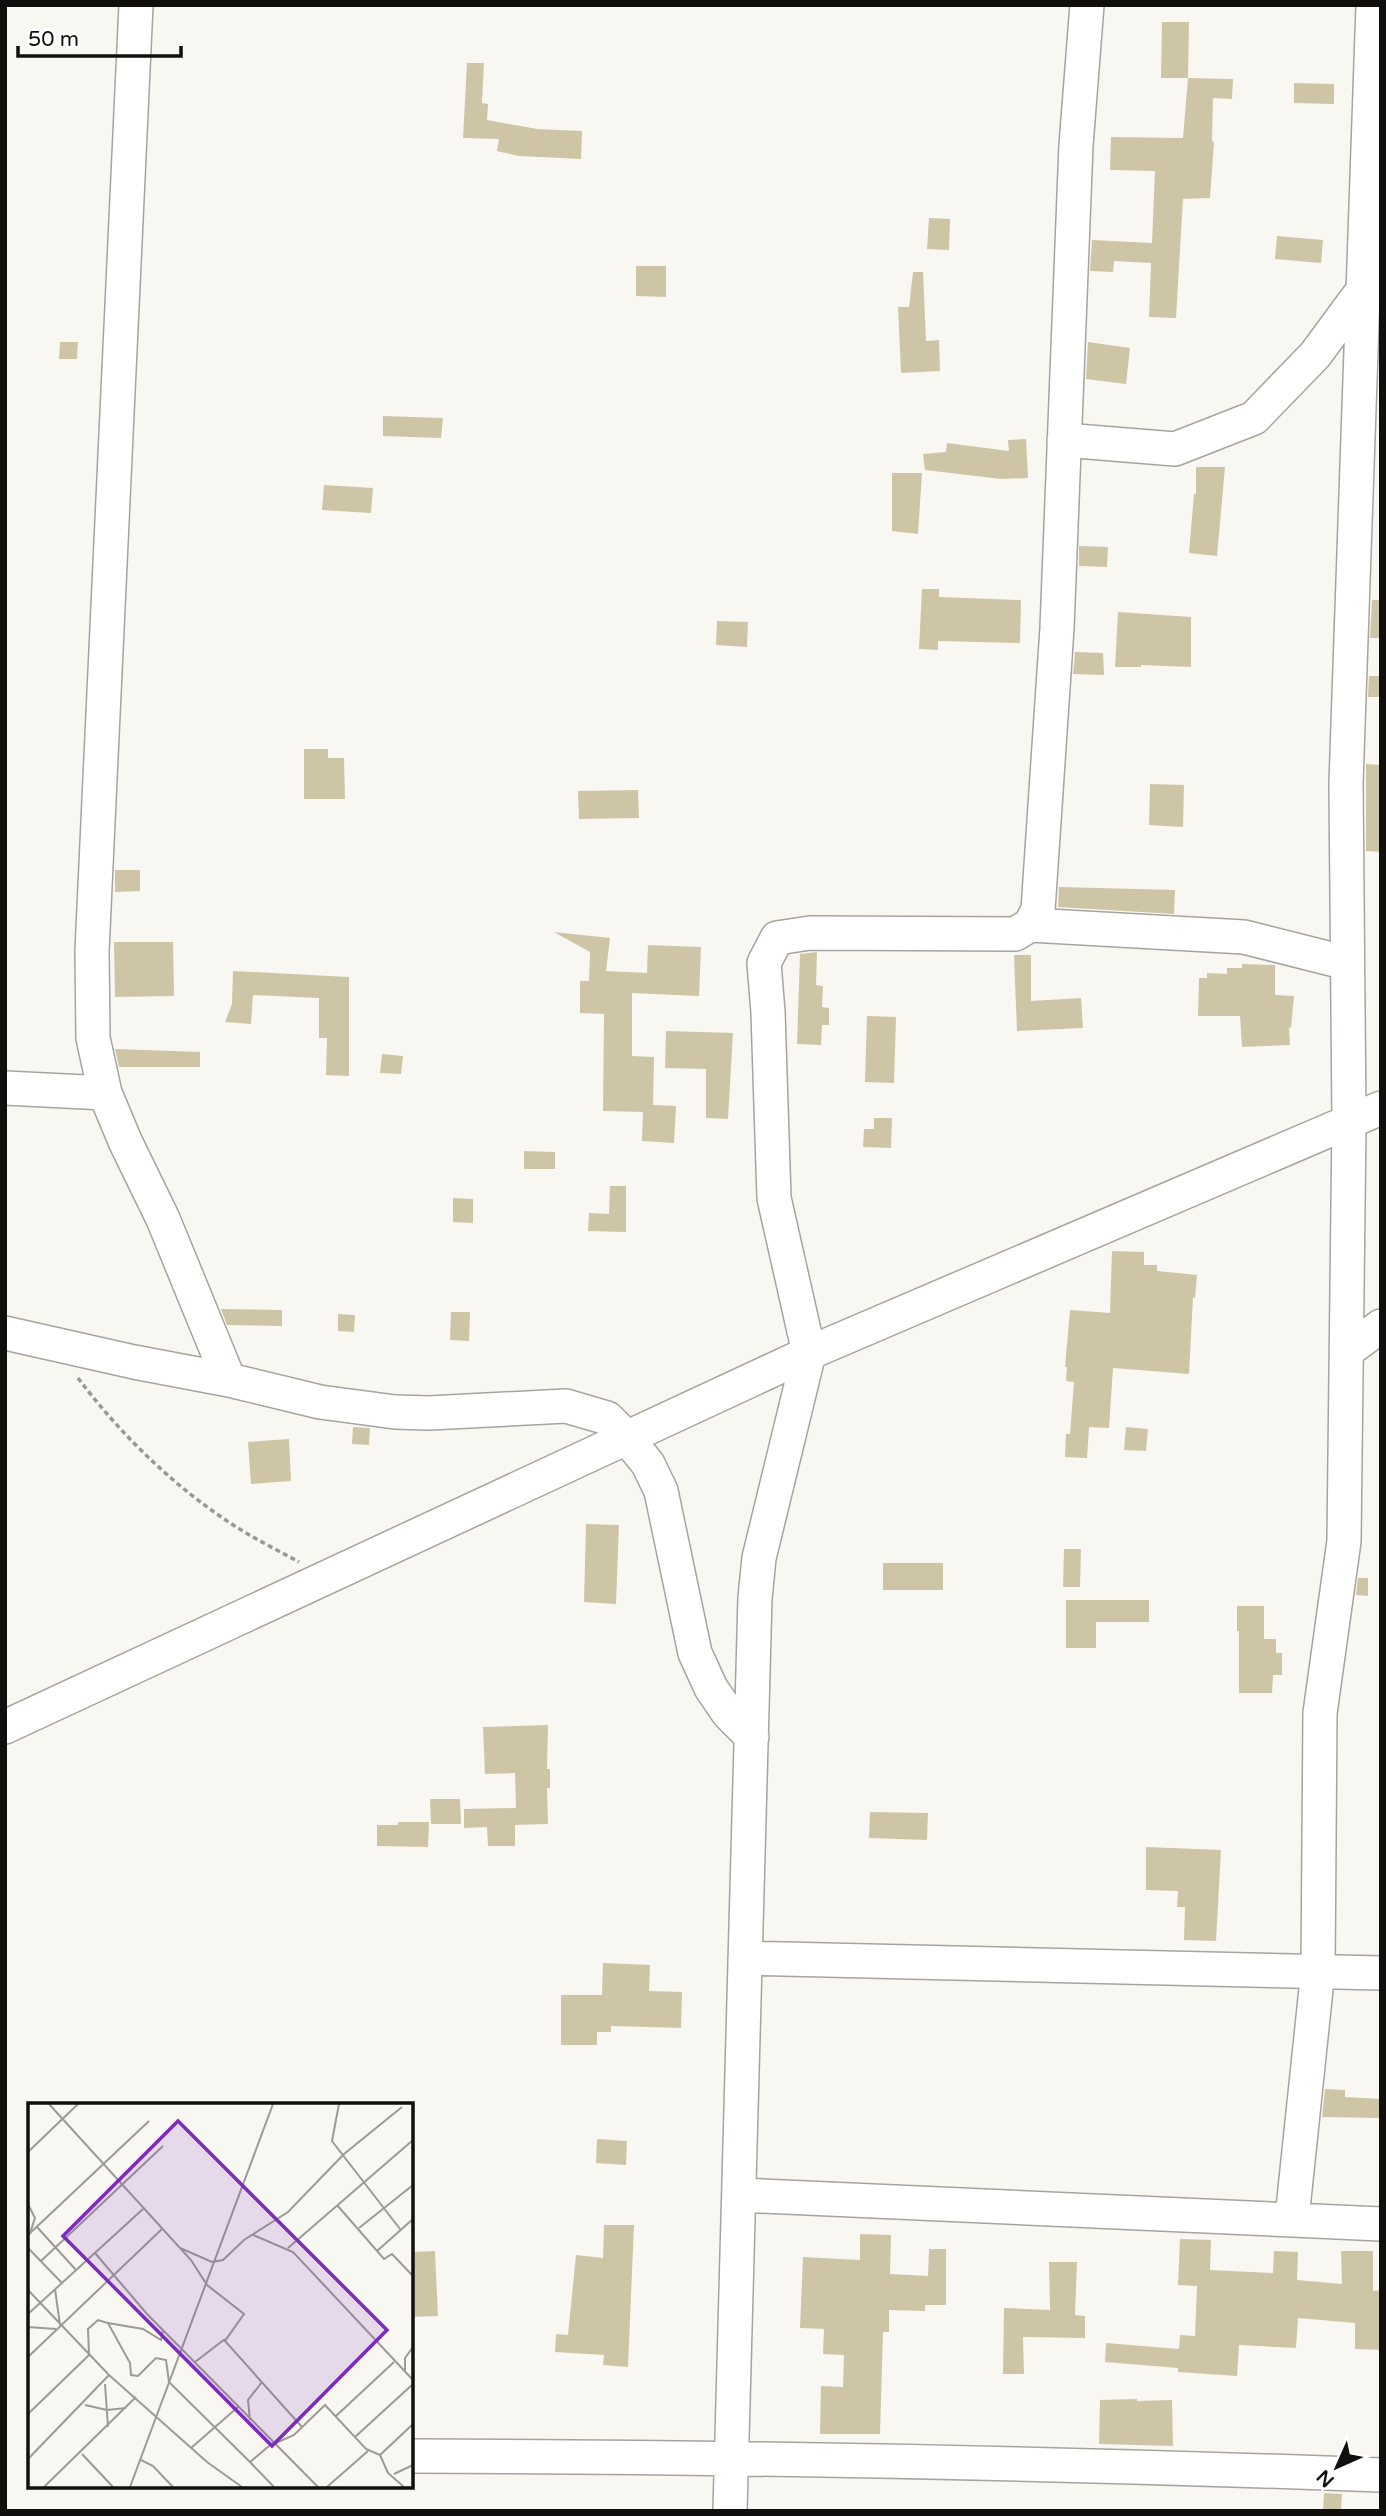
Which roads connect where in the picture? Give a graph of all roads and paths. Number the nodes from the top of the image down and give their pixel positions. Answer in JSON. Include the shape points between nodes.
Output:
{"nodes":[{"id":1,"x":136,"y":5,"type":"edge"},
{"id":2,"x":1087,"y":5,"type":"edge"},
{"id":3,"x":1373,"y":5,"type":"edge"},
{"id":4,"x":1363,"y":290,"type":"junction"},
{"id":5,"x":1369,"y":434,"type":"edge"},
{"id":6,"x":1064,"y":440,"type":"junction"},
{"id":7,"x":1030,"y":925,"type":"junction"},
{"id":8,"x":1347,"y":963,"type":"junction"},
{"id":9,"x":5,"y":1088,"type":"edge"},
{"id":10,"x":105,"y":1093,"type":"junction"},
{"id":11,"x":1381,"y":1108,"type":"edge"},
{"id":12,"x":1349,"y":1122,"type":"junction"},
{"id":13,"x":1381,"y":1326,"type":"edge"},
{"id":14,"x":5,"y":1333,"type":"edge"},
{"id":15,"x":50,"y":1343,"type":"junction"},
{"id":16,"x":1348,"y":1351,"type":"junction"},
{"id":17,"x":809,"y":1353,"type":"junction"},
{"id":18,"x":229,"y":1380,"type":"junction"},
{"id":19,"x":627,"y":1437,"type":"junction"},
{"id":20,"x":325,"y":1576,"type":"junction"},
{"id":21,"x":5,"y":1727,"type":"edge"},
{"id":22,"x":752,"y":1737,"type":"junction"},
{"id":23,"x":745,"y":1958,"type":"junction"},
{"id":24,"x":1318,"y":1970,"type":"junction"},
{"id":25,"x":1381,"y":1973,"type":"edge"},
{"id":26,"x":739,"y":2195,"type":"junction"},
{"id":27,"x":1292,"y":2218,"type":"junction"},
{"id":28,"x":1381,"y":2224,"type":"edge"},
{"id":29,"x":413,"y":2456,"type":"edge"},
{"id":30,"x":732,"y":2457,"type":"junction"},
{"id":31,"x":1381,"y":2475,"type":"edge"},
{"id":32,"x":730,"y":2511,"type":"edge"}],
"edges":[{"from":1,"to":10,"type":"street","via":[[92,951],[93,1038]]},
{"from":2,"to":6,"type":"street","via":[[1076,145]]},
{"from":3,"to":4,"type":"street"},
{"from":4,"to":5,"type":"street"},
{"from":4,"to":6,"type":"street","via":[[1315,355],[1254,418],[1175,449]]},
{"from":5,"to":8,"type":"street","via":[[1346,783]]},
{"from":6,"to":7,"type":"street","via":[[1038,910]]},
{"from":7,"to":8,"type":"street","via":[[1244,937]]},
{"from":7,"to":17,"type":"street","via":[[1015,934],[810,933],[777,938],[764,963],[774,1198]]},
{"from":8,"to":12,"type":"street"},
{"from":9,"to":10,"type":"street"},
{"from":10,"to":18,"type":"street"},
{"from":11,"to":12,"type":"street"},
{"from":12,"to":16,"type":"street"},
{"from":12,"to":17,"type":"street"},
{"from":13,"to":16,"type":"street"},
{"from":14,"to":15,"type":"street"},
{"from":15,"to":18,"type":"street"},
{"from":15,"to":20,"type":"path","via":[[146,1455],[192,1496],[238,1528]]},
{"from":16,"to":24,"type":"street","via":[[1344,1541],[1320,1713]]},
{"from":17,"to":19,"type":"street"},
{"from":17,"to":22,"type":"street","via":[[759,1558]]},
{"from":18,"to":19,"type":"street","via":[[320,1402],[395,1412],[566,1406],[607,1418]]},
{"from":19,"to":20,"type":"street"},
{"from":19,"to":22,"type":"street","via":[[662,1491],[695,1653],[711,1688]]},
{"from":20,"to":21,"type":"street"},
{"from":22,"to":23,"type":"street"},
{"from":23,"to":24,"type":"street"},
{"from":23,"to":26,"type":"street"},
{"from":24,"to":25,"type":"street"},
{"from":24,"to":27,"type":"street"},
{"from":26,"to":27,"type":"street"},
{"from":26,"to":30,"type":"street"},
{"from":27,"to":28,"type":"street"},
{"from":29,"to":30,"type":"street"},
{"from":30,"to":31,"type":"street"},
{"from":30,"to":32,"type":"street"}]}
